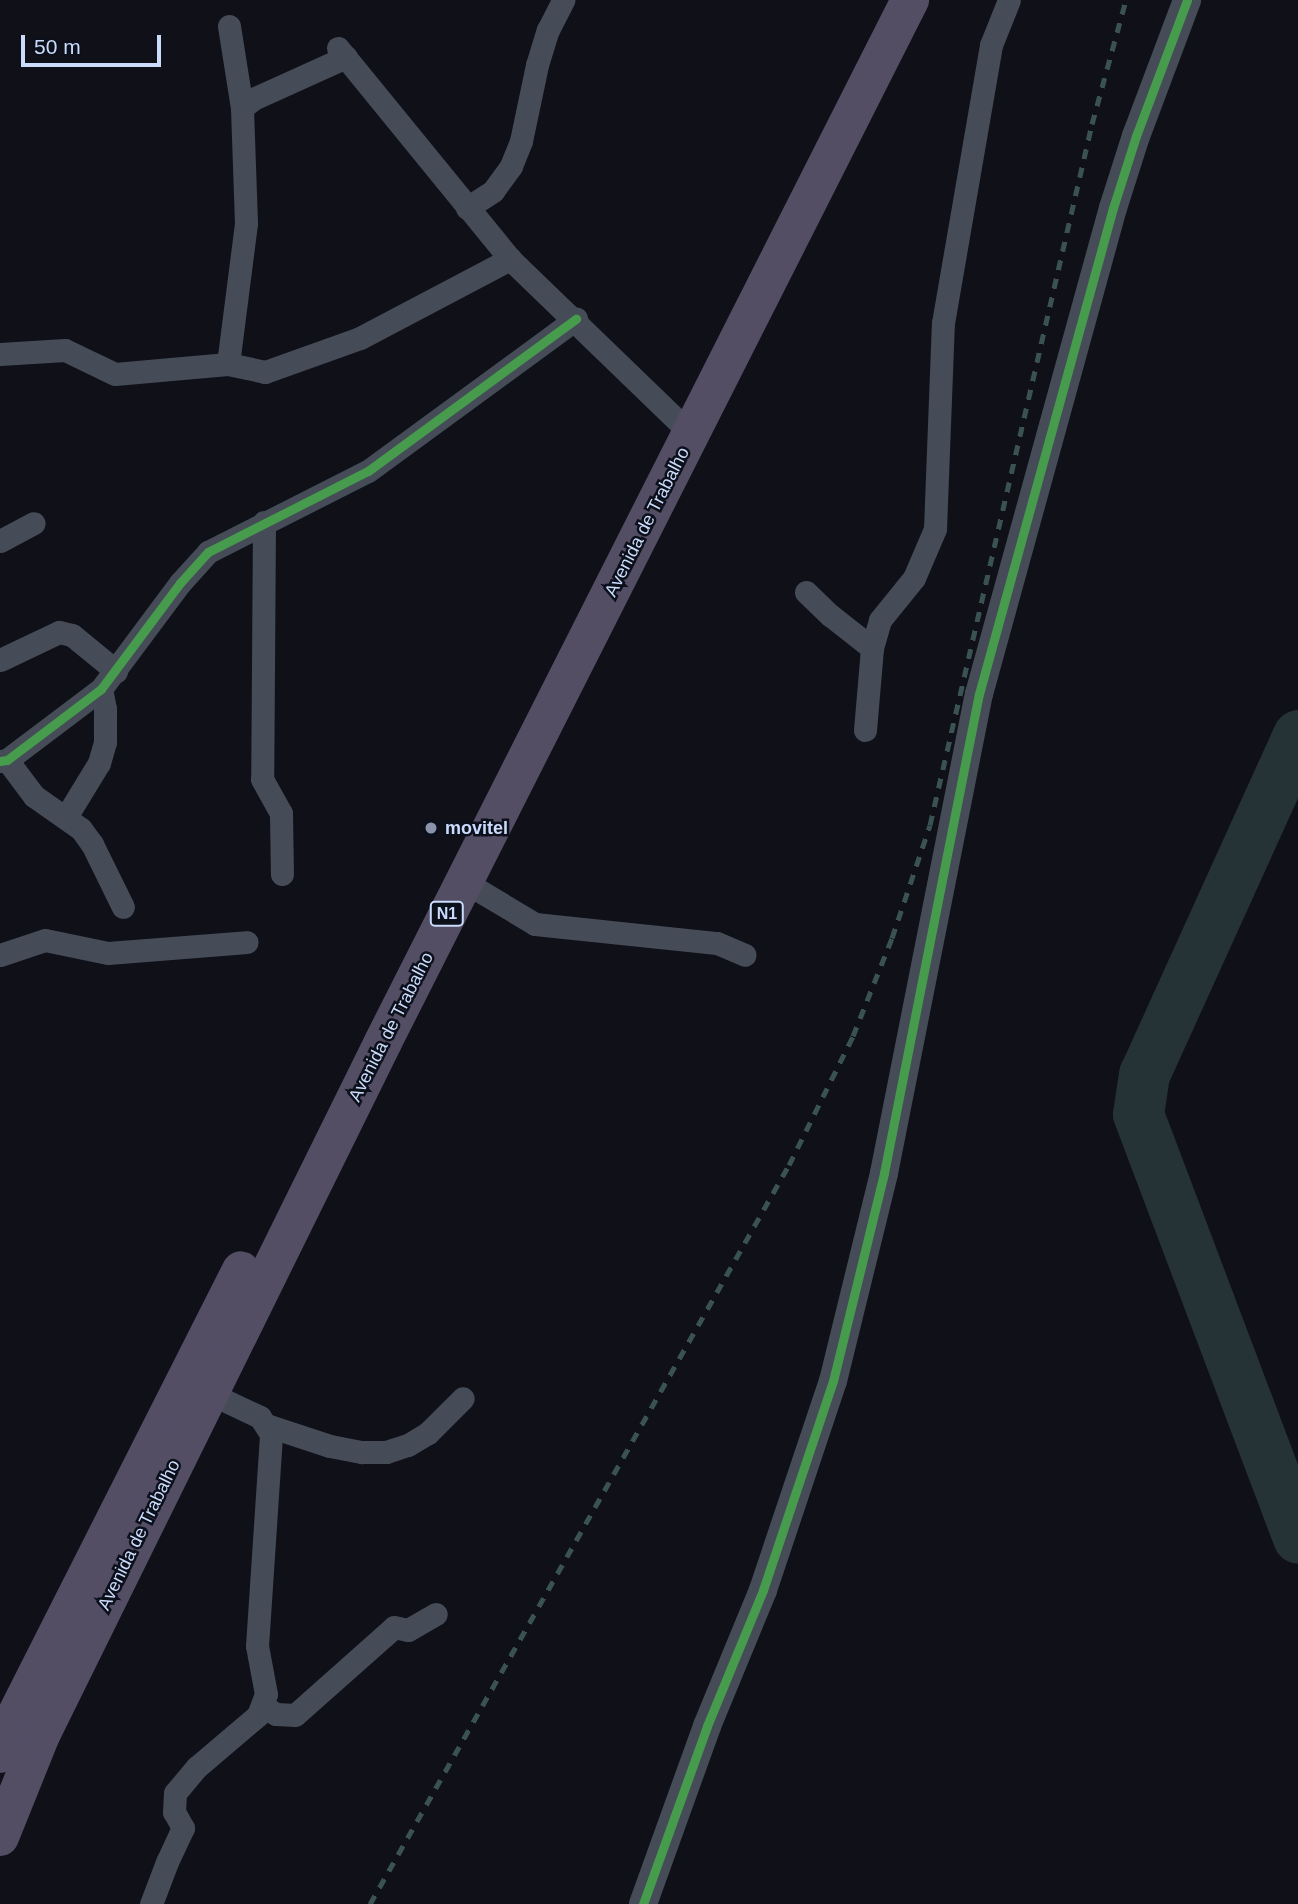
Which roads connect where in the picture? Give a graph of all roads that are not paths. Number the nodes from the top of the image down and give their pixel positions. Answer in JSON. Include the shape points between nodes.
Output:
{"nodes":[{"id":1,"x":563,"y":0,"type":"edge"},
{"id":2,"x":1009,"y":0,"type":"edge"},
{"id":3,"x":1187,"y":0,"type":"edge"},
{"id":4,"x":894,"y":8,"type":"edge"},
{"id":5,"x":229,"y":26,"type":"dead end"},
{"id":6,"x":242,"y":108,"type":"junction"},
{"id":7,"x":467,"y":208,"type":"junction"},
{"id":8,"x":510,"y":259,"type":"junction"},
{"id":9,"x":576,"y":319,"type":"junction"},
{"id":10,"x":0,"y":354,"type":"edge"},
{"id":11,"x":228,"y":364,"type":"junction"},
{"id":12,"x":682,"y":426,"type":"junction"},
{"id":13,"x":264,"y":522,"type":"junction"},
{"id":14,"x":34,"y":523,"type":"dead end"},
{"id":15,"x":0,"y":541,"type":"edge"},
{"id":16,"x":806,"y":592,"type":"dead end"},
{"id":17,"x":872,"y":648,"type":"junction"},
{"id":18,"x":0,"y":660,"type":"edge"},
{"id":19,"x":117,"y":671,"type":"junction"},
{"id":20,"x":101,"y":689,"type":"junction"},
{"id":21,"x":865,"y":730,"type":"dead end"},
{"id":22,"x":4,"y":760,"type":"edge"},
{"id":23,"x":507,"y":769,"type":"junction"},
{"id":24,"x":66,"y":817,"type":"junction"},
{"id":25,"x":282,"y":874,"type":"dead end"},
{"id":26,"x":463,"y":881,"type":"junction"},
{"id":27,"x":123,"y":907,"type":"dead end"},
{"id":28,"x":247,"y":942,"type":"dead end"},
{"id":29,"x":0,"y":955,"type":"edge"},
{"id":30,"x":745,"y":955,"type":"dead end"},
{"id":31,"x":372,"y":1036,"type":"junction"},
{"id":32,"x":263,"y":1254,"type":"junction"},
{"id":33,"x":209,"y":1393,"type":"junction"},
{"id":34,"x":463,"y":1398,"type":"dead end"},
{"id":35,"x":269,"y":1426,"type":"junction"},
{"id":36,"x":125,"y":1531,"type":"junction"},
{"id":37,"x":436,"y":1614,"type":"dead end"},
{"id":38,"x":263,"y":1706,"type":"junction"},
{"id":39,"x":13,"y":1730,"type":"edge"},
{"id":40,"x":0,"y":1837,"type":"edge"},
{"id":41,"x":152,"y":1904,"type":"edge"},
{"id":42,"x":643,"y":1904,"type":"edge"}],
"edges":[{"from":1,"to":7,"type":"street","via":[[537,65],[511,166],[493,191]]},
{"from":2,"to":17,"type":"street","via":[[991,45],[943,323],[935,529],[914,578],[880,620]]},
{"from":3,"to":42,"type":"street","via":[[1114,208],[979,694],[890,1147],[833,1381],[764,1590],[707,1726]]},
{"from":4,"to":12,"type":"highway","name":"Avenida de Trabalho","number":"N1"},
{"from":5,"to":6,"type":"street"},
{"from":6,"to":7,"type":"street","via":[[342,52]]},
{"from":6,"to":11,"type":"street","via":[[246,223]]},
{"from":7,"to":8,"type":"street"},
{"from":8,"to":9,"type":"street"},
{"from":8,"to":11,"type":"street","via":[[360,338],[310,358],[265,372]]},
{"from":9,"to":12,"type":"street"},
{"from":9,"to":13,"type":"street","via":[[368,471]]},
{"from":10,"to":11,"type":"street","via":[[65,350],[115,374]]},
{"from":12,"to":23,"type":"highway","name":"Avenida de Trabalho","number":"N1"},
{"from":13,"to":19,"type":"street","via":[[208,552]]},
{"from":13,"to":25,"type":"street","via":[[262,779],[281,813]]},
{"from":14,"to":15,"type":"street"},
{"from":16,"to":17,"type":"street"},
{"from":17,"to":21,"type":"street"},
{"from":18,"to":19,"type":"street","via":[[59,632],[72,635]]},
{"from":19,"to":20,"type":"street"},
{"from":20,"to":22,"type":"street"},
{"from":20,"to":24,"type":"street","via":[[105,709],[99,763]]},
{"from":22,"to":24,"type":"street","via":[[34,796]]},
{"from":23,"to":26,"type":"highway","name":"Avenida de Trabalho","number":"N1"},
{"from":23,"to":31,"type":"highway","name":"Avenida de Trabalho","number":"N1"},
{"from":24,"to":27,"type":"street","via":[[92,844]]},
{"from":26,"to":30,"type":"street","via":[[535,925],[717,943]]},
{"from":26,"to":31,"type":"highway","name":"Avenida de Trabalho","number":"N1"},
{"from":28,"to":29,"type":"street","via":[[108,953],[45,940]]},
{"from":31,"to":32,"type":"highway","name":"Avenida de Trabalho","number":"N1"},
{"from":32,"to":33,"type":"highway","name":"Avenida de Trabalho","number":"N1"},
{"from":32,"to":36,"type":"highway","name":"Avenida de Trabalho","number":"N1"},
{"from":33,"to":35,"type":"street","via":[[260,1417]]},
{"from":33,"to":36,"type":"highway","name":"Avenida de Trabalho","number":"N1"},
{"from":34,"to":35,"type":"street","via":[[429,1433],[386,1452],[330,1446]]},
{"from":35,"to":38,"type":"street","via":[[257,1646],[266,1694]]},
{"from":36,"to":39,"type":"highway","name":"Avenida de Trabalho","number":"N1"},
{"from":37,"to":38,"type":"street","via":[[408,1630],[394,1627],[295,1715],[276,1714]]},
{"from":38,"to":41,"type":"street","via":[[175,1793],[174,1812],[183,1828]]},
{"from":39,"to":40,"type":"highway","name":"Avenida de Trabalho","number":"N1"}]}
